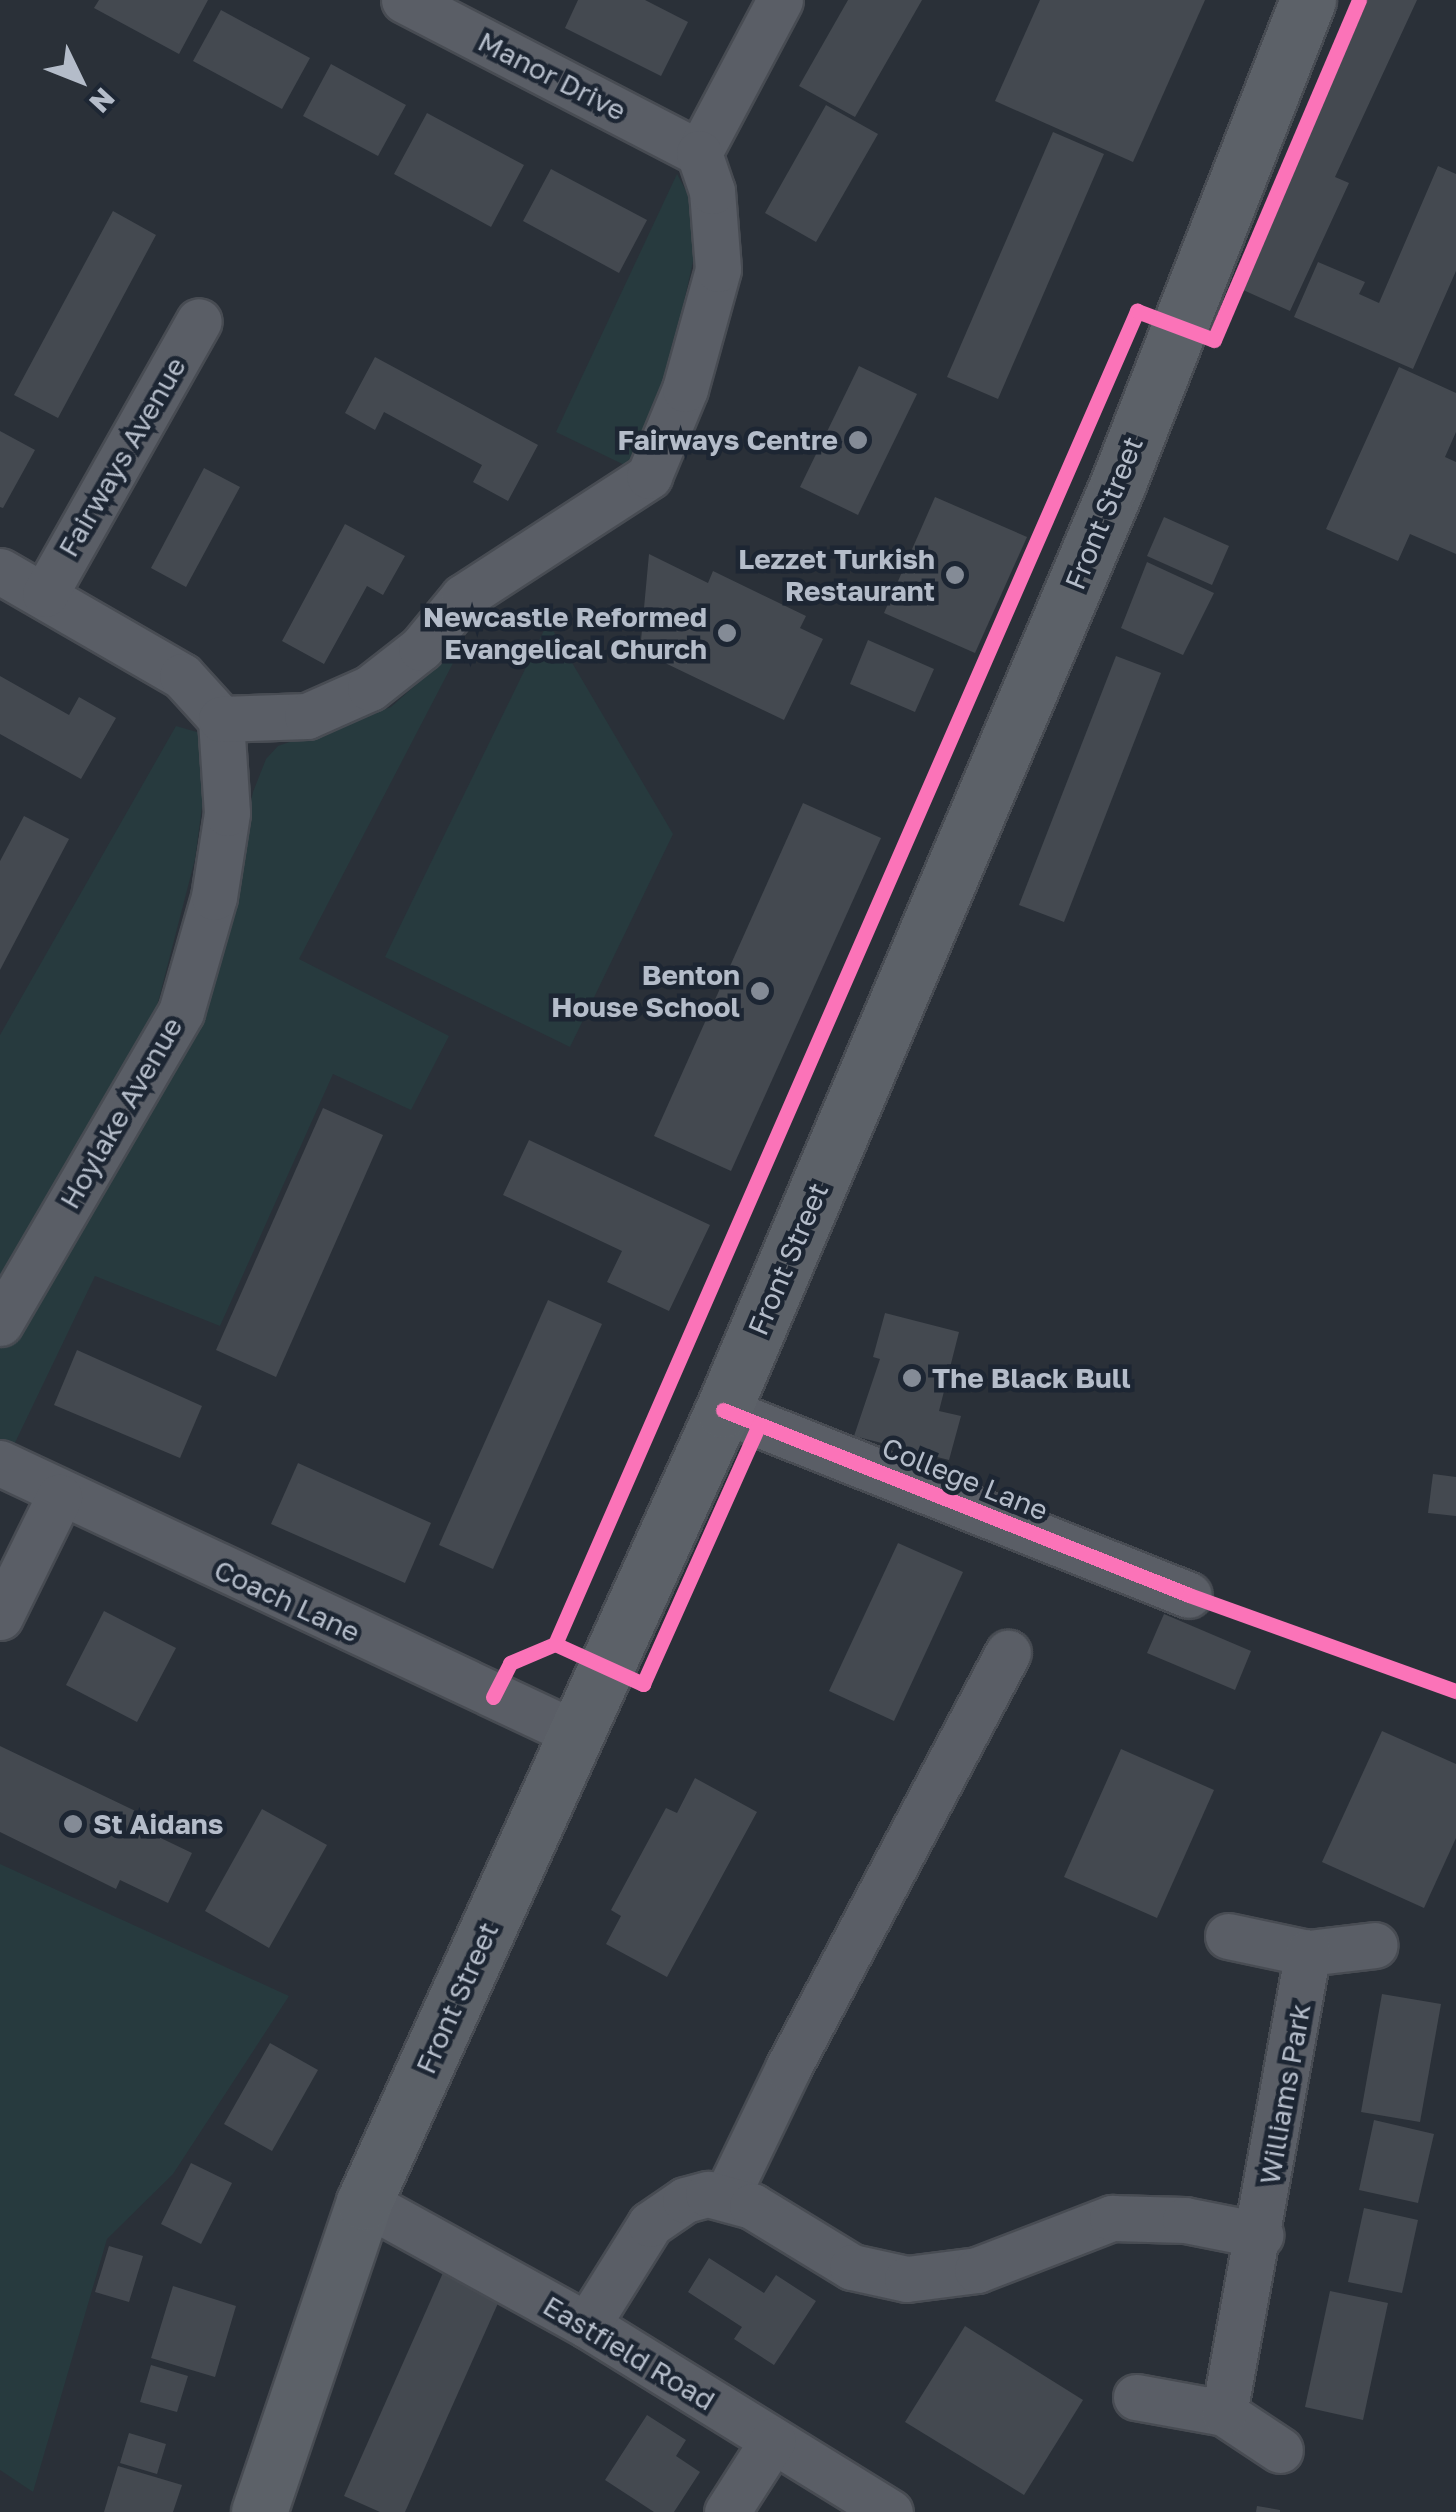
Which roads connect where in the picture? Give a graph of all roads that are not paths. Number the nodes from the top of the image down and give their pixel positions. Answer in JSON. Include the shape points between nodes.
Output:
{"nodes":[{"id":1,"x":404,"y":0,"type":"edge"},
{"id":2,"x":780,"y":0,"type":"edge"},
{"id":3,"x":1308,"y":0,"type":"edge"},
{"id":4,"x":699,"y":153,"type":"junction"},
{"id":5,"x":200,"y":321,"type":"dead end"},
{"id":6,"x":0,"y":571,"type":"edge"},
{"id":7,"x":44,"y":594,"type":"junction"},
{"id":8,"x":221,"y":719,"type":"junction"},
{"id":9,"x":0,"y":1323,"type":"edge"},
{"id":10,"x":724,"y":1410,"type":"junction"},
{"id":11,"x":0,"y":1463,"type":"edge"},
{"id":12,"x":59,"y":1496,"type":"junction"},
{"id":13,"x":1189,"y":1595,"type":"dead end"},
{"id":14,"x":0,"y":1618,"type":"edge"},
{"id":15,"x":1008,"y":1653,"type":"dead end"},
{"id":16,"x":576,"y":1734,"type":"junction"},
{"id":17,"x":1228,"y":1936,"type":"dead end"},
{"id":18,"x":1375,"y":1945,"type":"dead end"},
{"id":19,"x":1308,"y":1953,"type":"junction"},
{"id":20,"x":728,"y":2194,"type":"junction"},
{"id":21,"x":364,"y":2202,"type":"junction"},
{"id":22,"x":1261,"y":2234,"type":"junction"},
{"id":23,"x":587,"y":2325,"type":"junction"},
{"id":24,"x":1136,"y":2398,"type":"dead end"},
{"id":25,"x":1224,"y":2412,"type":"junction"},
{"id":26,"x":773,"y":2440,"type":"junction"},
{"id":27,"x":1280,"y":2450,"type":"dead end"},
{"id":28,"x":258,"y":2512,"type":"edge"},
{"id":29,"x":727,"y":2512,"type":"edge"},
{"id":30,"x":890,"y":2512,"type":"edge"}],
"edges":[{"from":1,"to":4,"type":"street","name":"Manor Drive"},
{"from":2,"to":4,"type":"street"},
{"from":3,"to":10,"type":"main road","name":"Front Street","via":[[1119,481]]},
{"from":4,"to":8,"type":"street","via":[[712,191],[718,270],[685,389],[649,476],[463,597],[421,648],[370,688],[307,716]]},
{"from":5,"to":7,"type":"street","name":"Fairways Avenue"},
{"from":6,"to":7,"type":"street"},
{"from":7,"to":8,"type":"street","via":[[182,676]]},
{"from":8,"to":9,"type":"street","name":"Hoylake Avenue","via":[[227,813],[214,897],[180,1012]]},
{"from":10,"to":13,"type":"street","name":"College Lane"},
{"from":10,"to":16,"type":"main road","name":"Front Street"},
{"from":11,"to":12,"type":"street","name":"Coach Lane"},
{"from":12,"to":14,"type":"street"},
{"from":12,"to":16,"type":"street","name":"Coach Lane"},
{"from":15,"to":20,"type":"street"},
{"from":16,"to":21,"type":"main road","name":"Front Street"},
{"from":17,"to":19,"type":"street"},
{"from":18,"to":19,"type":"street"},
{"from":19,"to":22,"type":"street","name":"Williams Park"},
{"from":20,"to":22,"type":"street","via":[[852,2266],[908,2280],[977,2270],[1112,2218],[1184,2220]]},
{"from":20,"to":23,"type":"street","via":[[685,2200],[650,2224]]},
{"from":21,"to":23,"type":"street","name":"Eastfield Road"},
{"from":21,"to":28,"type":"main road","name":"Front Street"},
{"from":22,"to":25,"type":"street","name":"Williams Park"},
{"from":23,"to":26,"type":"street","name":"Eastfield Road"},
{"from":24,"to":25,"type":"street"},
{"from":25,"to":27,"type":"street"},
{"from":26,"to":29,"type":"street"},
{"from":26,"to":30,"type":"street","name":"Eastfield Road"}]}
